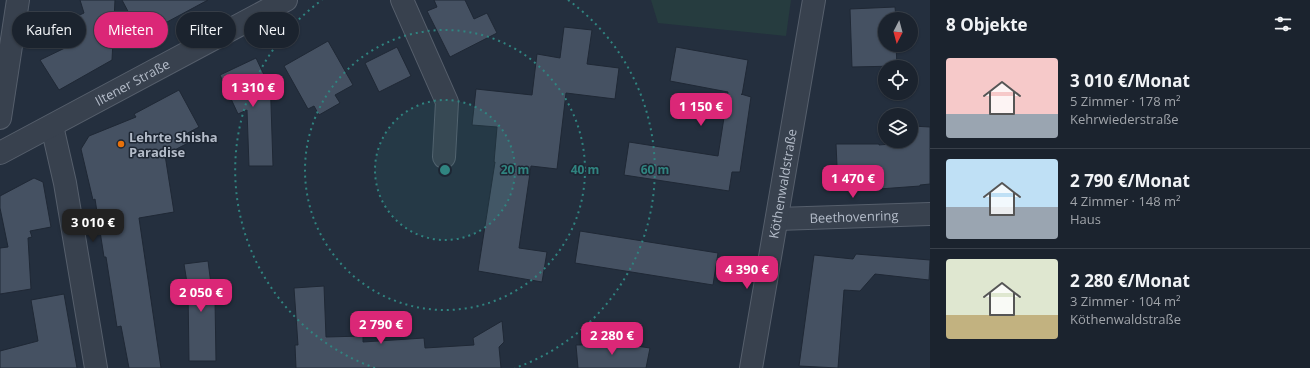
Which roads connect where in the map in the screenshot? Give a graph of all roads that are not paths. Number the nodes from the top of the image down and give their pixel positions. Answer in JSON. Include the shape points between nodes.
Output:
{"nodes":[{"id":1,"x":18,"y":0,"type":"edge"},
{"id":2,"x":402,"y":0,"type":"edge"},
{"id":3,"x":814,"y":0,"type":"edge"},
{"id":4,"x":278,"y":2,"type":"edge"},
{"id":5,"x":0,"y":118,"type":"edge"},
{"id":6,"x":52,"y":126,"type":"junction"},
{"id":7,"x":0,"y":153,"type":"edge"},
{"id":8,"x":444,"y":157,"type":"dead end"},
{"id":9,"x":930,"y":214,"type":"edge"},
{"id":10,"x":777,"y":218,"type":"junction"},
{"id":11,"x":96,"y":368,"type":"edge"},
{"id":12,"x":751,"y":368,"type":"edge"}],
"edges":[{"from":1,"to":5,"type":"street"},
{"from":2,"to":8,"type":"street","via":[[447,102]]},
{"from":3,"to":10,"type":"street","name":"Köthenwaldstraße"},
{"from":4,"to":6,"type":"street","name":"Iltener Straße"},
{"from":6,"to":7,"type":"street","name":"Iltener Straße"},
{"from":6,"to":11,"type":"street","via":[[65,183]]},
{"from":9,"to":10,"type":"street","name":"Beethovenring"},
{"from":10,"to":12,"type":"street","name":"Köthenwaldstraße"}]}
